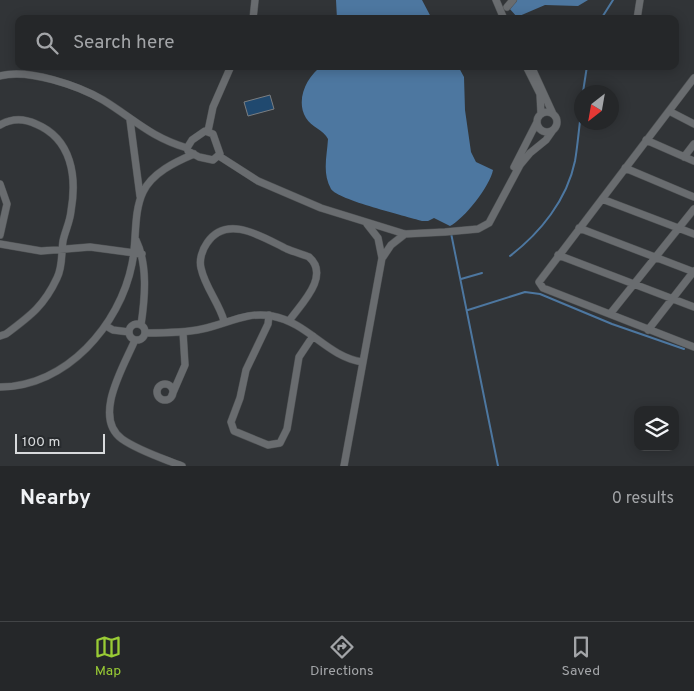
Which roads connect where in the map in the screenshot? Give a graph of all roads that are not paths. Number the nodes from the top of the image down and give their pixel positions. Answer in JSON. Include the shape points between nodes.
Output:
{"nodes":[{"id":1,"x":255,"y":0,"type":"edge"},
{"id":2,"x":491,"y":0,"type":"edge"},
{"id":3,"x":496,"y":0,"type":"edge"},
{"id":4,"x":513,"y":0,"type":"edge"},
{"id":5,"x":640,"y":0,"type":"edge"},
{"id":6,"x":507,"y":7,"type":"dead end"},
{"id":7,"x":253,"y":15,"type":"edge"},
{"id":8,"x":497,"y":15,"type":"edge"},
{"id":9,"x":502,"y":15,"type":"edge"},
{"id":10,"x":638,"y":15,"type":"edge"},
{"id":11,"x":230,"y":70,"type":"edge"},
{"id":12,"x":528,"y":70,"type":"edge"},
{"id":13,"x":533,"y":70,"type":"edge"},
{"id":14,"x":1,"y":74,"type":"edge"},
{"id":15,"x":693,"y":82,"type":"edge"},
{"id":16,"x":669,"y":111,"type":"junction"},
{"id":17,"x":541,"y":114,"type":"junction"},
{"id":18,"x":554,"y":114,"type":"junction"},
{"id":19,"x":130,"y":120,"type":"junction"},
{"id":20,"x":537,"y":122,"type":"junction"},
{"id":21,"x":694,"y":124,"type":"edge"},
{"id":22,"x":0,"y":125,"type":"edge"},
{"id":23,"x":553,"y":130,"type":"junction"},
{"id":24,"x":208,"y":131,"type":"junction"},
{"id":25,"x":646,"y":140,"type":"junction"},
{"id":26,"x":694,"y":144,"type":"edge"},
{"id":27,"x":187,"y":148,"type":"junction"},
{"id":28,"x":194,"y":154,"type":"junction"},
{"id":29,"x":219,"y":156,"type":"junction"},
{"id":30,"x":684,"y":157,"type":"junction"},
{"id":31,"x":694,"y":161,"type":"edge"},
{"id":32,"x":625,"y":168,"type":"junction"},
{"id":33,"x":0,"y":184,"type":"edge"},
{"id":34,"x":694,"y":197,"type":"edge"},
{"id":35,"x":140,"y":198,"type":"junction"},
{"id":36,"x":602,"y":199,"type":"junction"},
{"id":37,"x":694,"y":209,"type":"edge"},
{"id":38,"x":367,"y":223,"type":"junction"},
{"id":39,"x":580,"y":228,"type":"junction"},
{"id":40,"x":679,"y":228,"type":"junction"},
{"id":41,"x":462,"y":230,"type":"junction"},
{"id":42,"x":405,"y":234,"type":"junction"},
{"id":43,"x":694,"y":234,"type":"edge"},
{"id":44,"x":0,"y":235,"type":"edge"},
{"id":45,"x":0,"y":244,"type":"edge"},
{"id":46,"x":62,"y":250,"type":"junction"},
{"id":47,"x":138,"y":253,"type":"junction"},
{"id":48,"x":558,"y":255,"type":"junction"},
{"id":49,"x":655,"y":257,"type":"junction"},
{"id":50,"x":382,"y":258,"type":"junction"},
{"id":51,"x":694,"y":272,"type":"edge"},
{"id":52,"x":633,"y":284,"type":"junction"},
{"id":53,"x":672,"y":299,"type":"junction"},
{"id":54,"x":694,"y":308,"type":"edge"},
{"id":55,"x":610,"y":314,"type":"junction"},
{"id":56,"x":269,"y":315,"type":"junction"},
{"id":57,"x":289,"y":320,"type":"junction"},
{"id":58,"x":224,"y":322,"type":"junction"},
{"id":59,"x":141,"y":325,"type":"junction"},
{"id":60,"x":106,"y":326,"type":"junction"},
{"id":61,"x":648,"y":330,"type":"junction"},
{"id":62,"x":129,"y":332,"type":"junction"},
{"id":63,"x":183,"y":332,"type":"junction"},
{"id":64,"x":146,"y":333,"type":"junction"},
{"id":65,"x":0,"y":336,"type":"edge"},
{"id":66,"x":313,"y":336,"type":"junction"},
{"id":67,"x":135,"y":340,"type":"junction"},
{"id":68,"x":693,"y":345,"type":"edge"},
{"id":69,"x":362,"y":362,"type":"junction"},
{"id":70,"x":179,"y":382,"type":"junction"},
{"id":71,"x":169,"y":385,"type":"junction"},
{"id":72,"x":0,"y":387,"type":"edge"},
{"id":73,"x":172,"y":395,"type":"junction"},
{"id":74,"x":182,"y":466,"type":"edge"},
{"id":75,"x":344,"y":466,"type":"edge"}],
"edges":[{"from":1,"to":7,"type":"street"},
{"from":2,"to":8,"type":"street"},
{"from":3,"to":9,"type":"street"},
{"from":4,"to":6,"type":"street"},
{"from":5,"to":10,"type":"street"},
{"from":11,"to":24,"type":"street","via":[[213,107]]},
{"from":12,"to":17,"type":"street","via":[[540,94]]},
{"from":13,"to":18,"type":"street"},
{"from":14,"to":19,"type":"street","via":[[31,75],[68,86],[96,96]]},
{"from":15,"to":16,"type":"street"},
{"from":16,"to":21,"type":"street"},
{"from":16,"to":25,"type":"street"},
{"from":17,"to":18,"type":"street"},
{"from":17,"to":20,"type":"street"},
{"from":18,"to":23,"type":"street","via":[[557,122]]},
{"from":19,"to":27,"type":"street","via":[[158,138]]},
{"from":19,"to":35,"type":"street"},
{"from":20,"to":23,"type":"street","via":[[542,131]]},
{"from":20,"to":41,"type":"street","via":[[488,216],[478,225]]},
{"from":22,"to":46,"type":"street","via":[[16,119],[37,124],[55,135],[66,148],[72,172],[72,208]]},
{"from":23,"to":41,"type":"street","via":[[520,165],[489,223],[478,229]]},
{"from":24,"to":27,"type":"street","via":[[192,140]]},
{"from":24,"to":29,"type":"street","via":[[213,134]]},
{"from":25,"to":30,"type":"street"},
{"from":25,"to":32,"type":"street"},
{"from":26,"to":30,"type":"street"},
{"from":27,"to":28,"type":"street"},
{"from":28,"to":29,"type":"street","via":[[210,160]]},
{"from":28,"to":35,"type":"street","via":[[156,176],[146,185]]},
{"from":29,"to":38,"type":"street","via":[[288,196]]},
{"from":30,"to":31,"type":"street"},
{"from":32,"to":34,"type":"street"},
{"from":32,"to":36,"type":"street"},
{"from":33,"to":44,"type":"street","via":[[6,201]]},
{"from":35,"to":47,"type":"street"},
{"from":36,"to":39,"type":"street"},
{"from":36,"to":40,"type":"street"},
{"from":37,"to":40,"type":"street"},
{"from":38,"to":42,"type":"street"},
{"from":38,"to":50,"type":"street","via":[[378,238]]},
{"from":39,"to":48,"type":"street"},
{"from":39,"to":49,"type":"street"},
{"from":40,"to":43,"type":"street"},
{"from":40,"to":49,"type":"street"},
{"from":41,"to":42,"type":"street"},
{"from":42,"to":50,"type":"street","via":[[390,245]]},
{"from":45,"to":46,"type":"street","via":[[41,251]]},
{"from":46,"to":47,"type":"street","via":[[90,247]]},
{"from":46,"to":65,"type":"street","via":[[60,273],[39,308]]},
{"from":47,"to":59,"type":"street","via":[[144,287]]},
{"from":47,"to":60,"type":"street","via":[[128,283]]},
{"from":48,"to":52,"type":"street"},
{"from":48,"to":55,"type":"street","via":[[539,285]]},
{"from":49,"to":51,"type":"street"},
{"from":49,"to":52,"type":"street"},
{"from":50,"to":69,"type":"street"},
{"from":51,"to":53,"type":"street"},
{"from":52,"to":53,"type":"street"},
{"from":52,"to":55,"type":"street"},
{"from":53,"to":54,"type":"street"},
{"from":53,"to":61,"type":"street"},
{"from":55,"to":61,"type":"street"},
{"from":56,"to":57,"type":"street"},
{"from":56,"to":58,"type":"street","via":[[257,314]]},
{"from":56,"to":66,"type":"street","via":[[268,324],[246,370],[230,422],[234,431],[268,445],[280,444],[287,429],[299,357]]},
{"from":57,"to":58,"type":"street","via":[[315,283],[313,262],[305,255],[256,234],[232,229],[211,238],[201,257],[202,271]]},
{"from":57,"to":66,"type":"street"},
{"from":58,"to":63,"type":"street"},
{"from":59,"to":62,"type":"street","via":[[133,325]]},
{"from":59,"to":64,"type":"street"},
{"from":60,"to":62,"type":"street"},
{"from":60,"to":72,"type":"street","via":[[74,358],[48,376],[24,385]]},
{"from":61,"to":68,"type":"street"},
{"from":62,"to":67,"type":"street"},
{"from":63,"to":64,"type":"street"},
{"from":63,"to":70,"type":"street","via":[[186,362]]},
{"from":64,"to":67,"type":"street","via":[[143,338]]},
{"from":66,"to":69,"type":"street","via":[[334,353]]},
{"from":67,"to":74,"type":"street","via":[[108,406],[110,425],[126,442]]},
{"from":69,"to":75,"type":"street"},
{"from":70,"to":71,"type":"street"},
{"from":70,"to":73,"type":"street"},
{"from":71,"to":73,"type":"street"},
{"from":71,"to":73,"type":"street","via":[[160,386],[157,394],[164,399]]}]}
